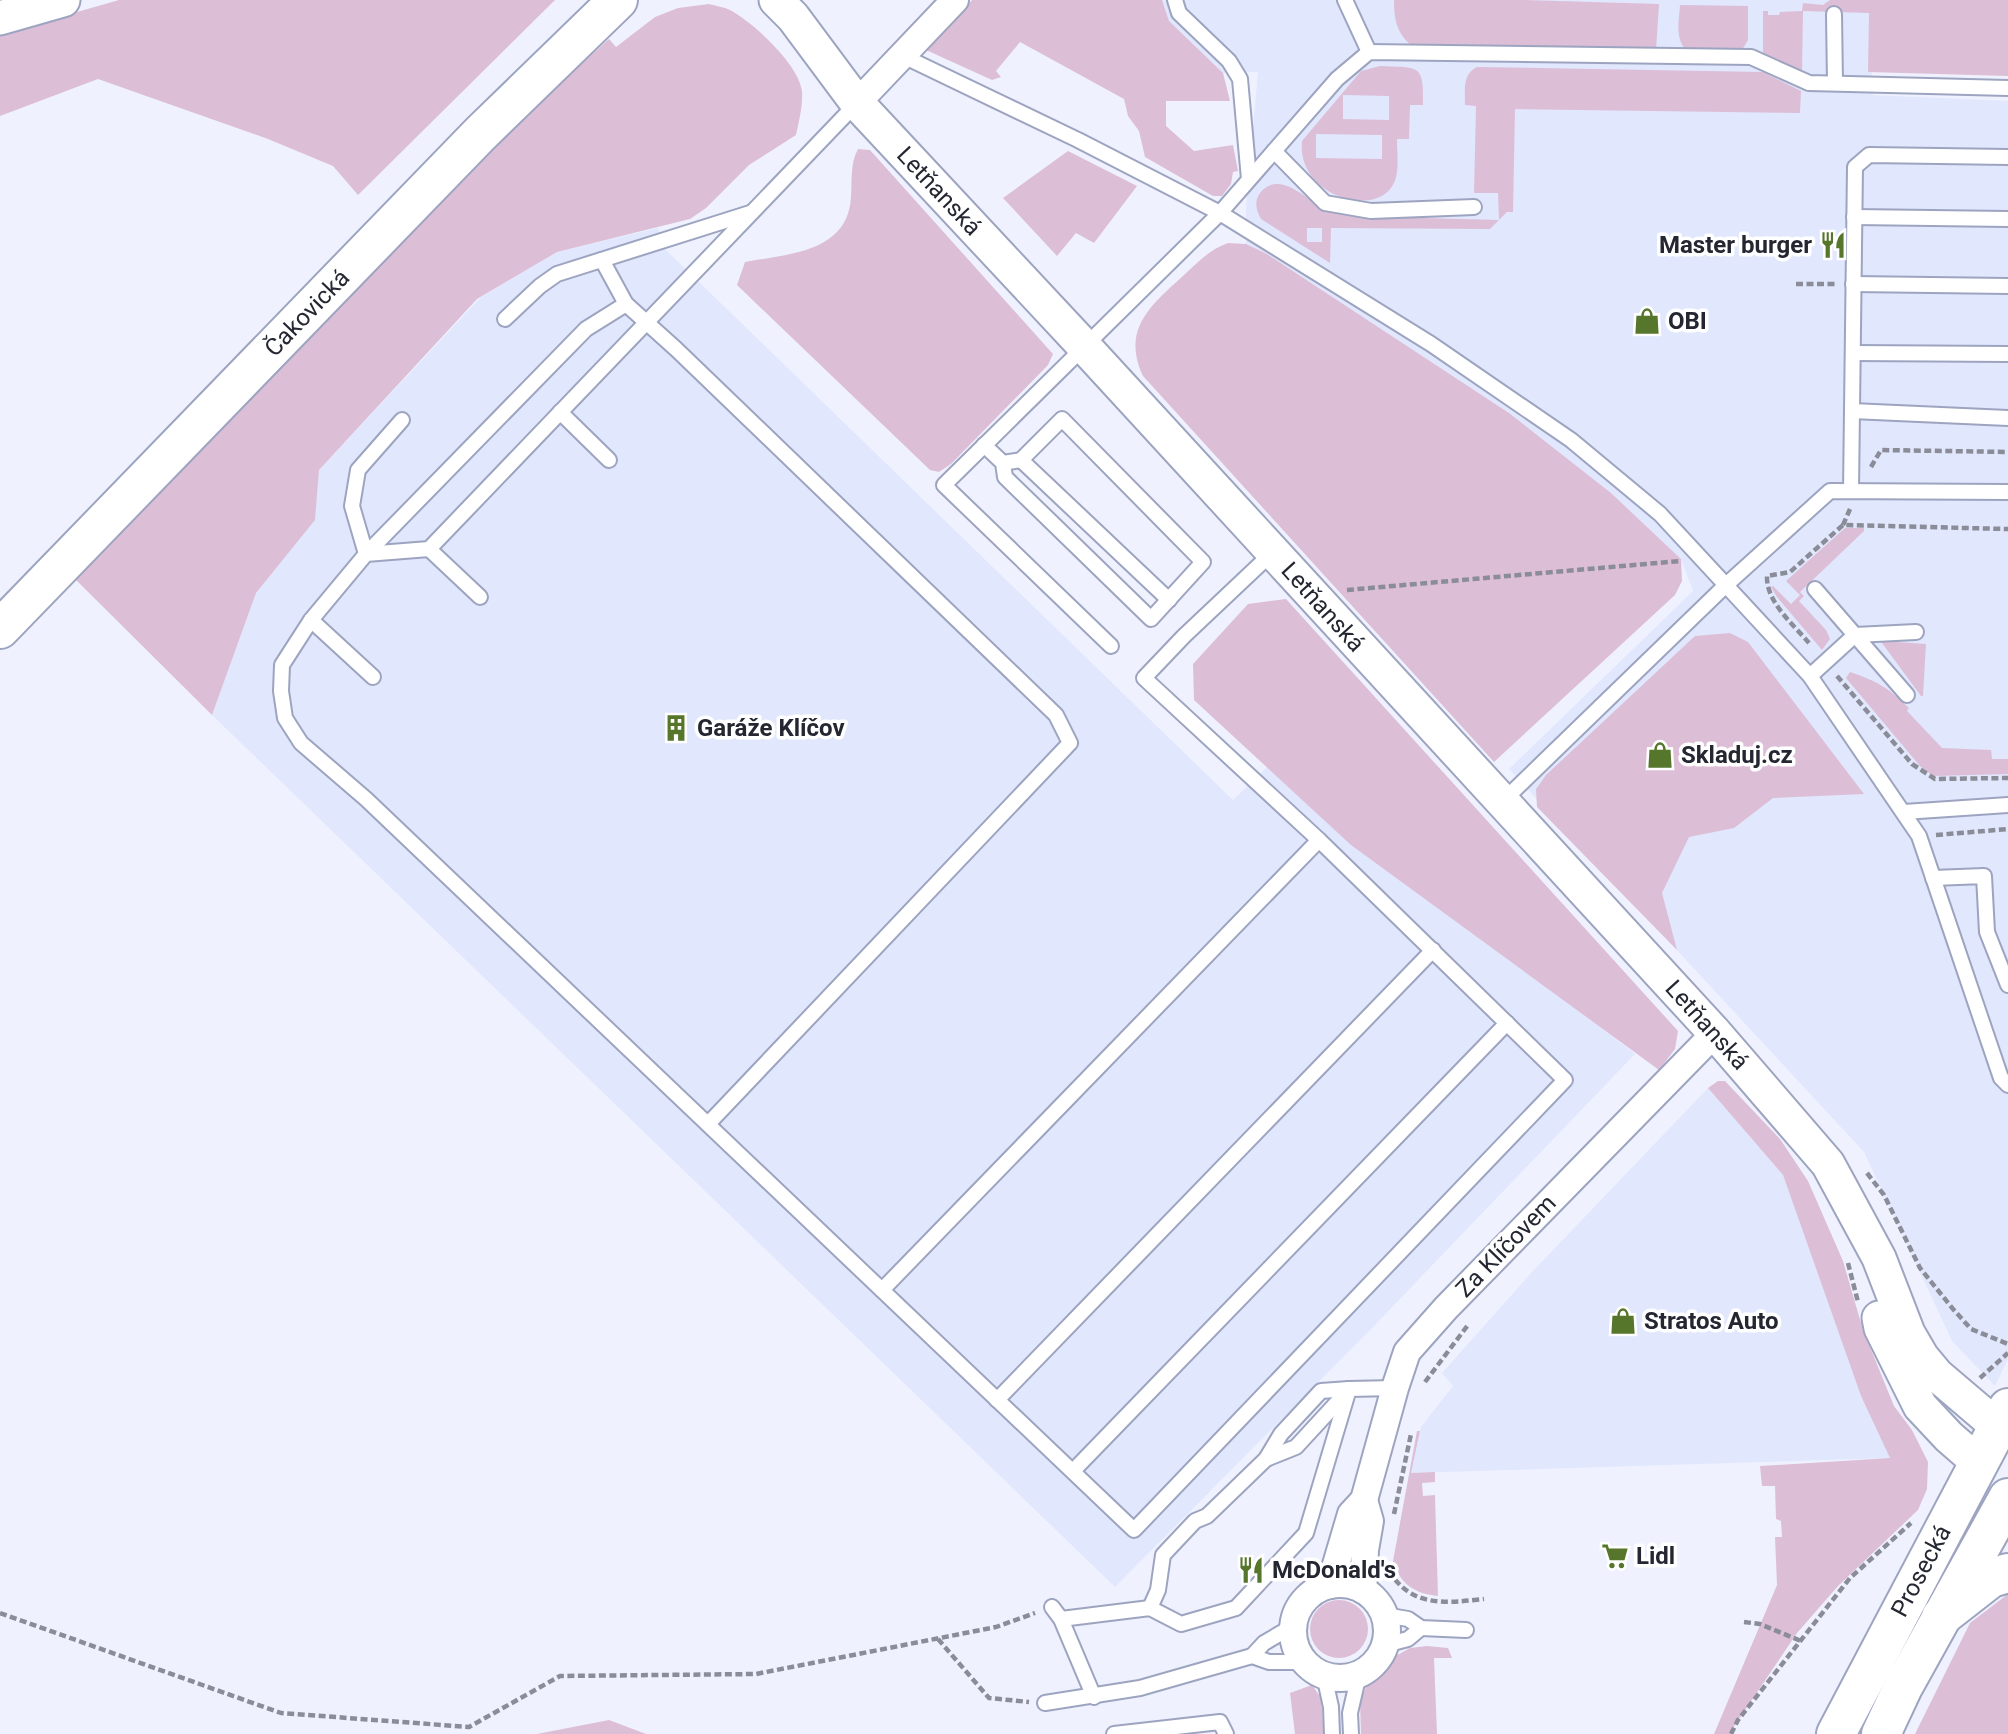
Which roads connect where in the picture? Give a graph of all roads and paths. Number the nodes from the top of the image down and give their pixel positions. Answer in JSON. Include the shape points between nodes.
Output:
{"nodes":[{"id":1,"x":63,"y":0,"type":"edge"},
{"id":2,"x":618,"y":0,"type":"edge"},
{"id":3,"x":776,"y":0,"type":"edge"},
{"id":4,"x":955,"y":0,"type":"edge"},
{"id":5,"x":1175,"y":0,"type":"edge"},
{"id":6,"x":1345,"y":0,"type":"edge"},
{"id":7,"x":1834,"y":14,"type":"dead end"},
{"id":8,"x":0,"y":18,"type":"edge"},
{"id":9,"x":1368,"y":52,"type":"junction"},
{"id":10,"x":903,"y":56,"type":"junction"},
{"id":11,"x":1835,"y":83,"type":"junction"},
{"id":12,"x":2008,"y":88,"type":"edge"},
{"id":13,"x":857,"y":103,"type":"junction"},
{"id":14,"x":1274,"y":151,"type":"junction"},
{"id":15,"x":2008,"y":157,"type":"edge"},
{"id":16,"x":1249,"y":179,"type":"junction"},
{"id":17,"x":1474,"y":207,"type":"dead end"},
{"id":18,"x":751,"y":213,"type":"junction"},
{"id":19,"x":1220,"y":213,"type":"junction"},
{"id":20,"x":1854,"y":217,"type":"junction"},
{"id":21,"x":2008,"y":219,"type":"edge"},
{"id":22,"x":603,"y":260,"type":"junction"},
{"id":23,"x":1796,"y":284,"type":"dead end"},
{"id":24,"x":1853,"y":284,"type":"junction"},
{"id":25,"x":2008,"y":286,"type":"edge"},
{"id":26,"x":626,"y":303,"type":"junction"},
{"id":27,"x":505,"y":318,"type":"dead end"},
{"id":28,"x":647,"y":322,"type":"junction"},
{"id":29,"x":1083,"y":345,"type":"junction"},
{"id":30,"x":1853,"y":353,"type":"junction"},
{"id":31,"x":2008,"y":354,"type":"edge"},
{"id":32,"x":1852,"y":411,"type":"junction"},
{"id":33,"x":560,"y":412,"type":"junction"},
{"id":34,"x":2008,"y":418,"type":"edge"},
{"id":35,"x":402,"y":420,"type":"dead end"},
{"id":36,"x":984,"y":444,"type":"junction"},
{"id":37,"x":2008,"y":452,"type":"edge"},
{"id":38,"x":609,"y":460,"type":"dead end"},
{"id":39,"x":1021,"y":460,"type":"junction"},
{"id":40,"x":1003,"y":463,"type":"junction"},
{"id":41,"x":1854,"y":491,"type":"junction"},
{"id":42,"x":2008,"y":492,"type":"edge"},
{"id":43,"x":1843,"y":525,"type":"junction"},
{"id":44,"x":2008,"y":529,"type":"edge"},
{"id":45,"x":429,"y":549,"type":"junction"},
{"id":46,"x":1273,"y":552,"type":"junction"},
{"id":47,"x":366,"y":554,"type":"junction"},
{"id":48,"x":1702,"y":559,"type":"junction"},
{"id":49,"x":1726,"y":585,"type":"junction"},
{"id":50,"x":1815,"y":589,"type":"dead end"},
{"id":51,"x":1346,"y":590,"type":"dead end"},
{"id":52,"x":480,"y":597,"type":"dead end"},
{"id":53,"x":1169,"y":600,"type":"junction"},
{"id":54,"x":311,"y":620,"type":"junction"},
{"id":55,"x":0,"y":629,"type":"edge"},
{"id":56,"x":1916,"y":632,"type":"dead end"},
{"id":57,"x":1855,"y":635,"type":"junction"},
{"id":58,"x":1111,"y":646,"type":"dead end"},
{"id":59,"x":1825,"y":662,"type":"junction"},
{"id":60,"x":1810,"y":676,"type":"junction"},
{"id":61,"x":373,"y":677,"type":"dead end"},
{"id":62,"x":1907,"y":695,"type":"dead end"},
{"id":63,"x":2008,"y":778,"type":"edge"},
{"id":64,"x":1502,"y":802,"type":"junction"},
{"id":65,"x":2008,"y":805,"type":"edge"},
{"id":66,"x":1904,"y":812,"type":"junction"},
{"id":67,"x":2008,"y":829,"type":"edge"},
{"id":68,"x":1919,"y":836,"type":"junction"},
{"id":69,"x":1319,"y":840,"type":"junction"},
{"id":70,"x":1933,"y":878,"type":"junction"},
{"id":71,"x":1433,"y":950,"type":"junction"},
{"id":72,"x":2008,"y":985,"type":"edge"},
{"id":73,"x":1507,"y":1023,"type":"junction"},
{"id":74,"x":1715,"y":1033,"type":"junction"},
{"id":75,"x":2008,"y":1085,"type":"edge"},
{"id":76,"x":708,"y":1124,"type":"junction"},
{"id":77,"x":1863,"y":1170,"type":"dead end"},
{"id":78,"x":1859,"y":1223,"type":"junction"},
{"id":79,"x":1847,"y":1260,"type":"dead end"},
{"id":80,"x":882,"y":1290,"type":"junction"},
{"id":81,"x":1860,"y":1310,"type":"dead end"},
{"id":82,"x":1475,"y":1317,"type":"dead end"},
{"id":83,"x":2008,"y":1344,"type":"edge"},
{"id":84,"x":2008,"y":1353,"type":"edge"},
{"id":85,"x":1999,"y":1362,"type":"junction"},
{"id":86,"x":2008,"y":1367,"type":"edge"},
{"id":87,"x":1976,"y":1384,"type":"dead end"},
{"id":88,"x":1349,"y":1389,"type":"junction"},
{"id":89,"x":1407,"y":1389,"type":"junction"},
{"id":90,"x":998,"y":1400,"type":"junction"},
{"id":91,"x":2005,"y":1423,"type":"edge"},
{"id":92,"x":1412,"y":1428,"type":"dead end"},
{"id":93,"x":1266,"y":1459,"type":"junction"},
{"id":94,"x":1073,"y":1471,"type":"junction"},
{"id":95,"x":1993,"y":1474,"type":"edge"},
{"id":96,"x":2008,"y":1498,"type":"edge"},
{"id":97,"x":1364,"y":1500,"type":"junction"},
{"id":98,"x":1394,"y":1517,"type":"dead end"},
{"id":99,"x":1912,"y":1522,"type":"dead end"},
{"id":100,"x":1387,"y":1567,"type":"dead end"},
{"id":101,"x":2008,"y":1573,"type":"edge"},
{"id":102,"x":1330,"y":1585,"type":"junction"},
{"id":103,"x":1363,"y":1590,"type":"junction"},
{"id":104,"x":1484,"y":1599,"type":"dead end"},
{"id":105,"x":1150,"y":1608,"type":"junction"},
{"id":106,"x":0,"y":1613,"type":"edge"},
{"id":107,"x":1057,"y":1613,"type":"junction"},
{"id":108,"x":1385,"y":1615,"type":"junction"},
{"id":109,"x":1941,"y":1617,"type":"junction"},
{"id":110,"x":1744,"y":1622,"type":"dead end"},
{"id":111,"x":1293,"y":1626,"type":"junction"},
{"id":112,"x":1421,"y":1628,"type":"junction"},
{"id":113,"x":1466,"y":1630,"type":"dead end"},
{"id":114,"x":938,"y":1639,"type":"junction"},
{"id":115,"x":1801,"y":1641,"type":"junction"},
{"id":116,"x":1385,"y":1645,"type":"junction"},
{"id":117,"x":1252,"y":1656,"type":"junction"},
{"id":118,"x":1314,"y":1668,"type":"junction"},
{"id":119,"x":1359,"y":1674,"type":"junction"},
{"id":120,"x":1094,"y":1697,"type":"junction"},
{"id":121,"x":1045,"y":1703,"type":"joint"},
{"id":122,"x":1136,"y":1733,"type":"edge"},
{"id":123,"x":1114,"y":1734,"type":"edge"},
{"id":124,"x":1226,"y":1734,"type":"edge"},
{"id":125,"x":1332,"y":1734,"type":"edge"},
{"id":126,"x":1351,"y":1734,"type":"edge"},
{"id":127,"x":1731,"y":1734,"type":"edge"},
{"id":128,"x":1836,"y":1734,"type":"edge"},
{"id":129,"x":1881,"y":1734,"type":"edge"}],
"edges":[{"from":1,"to":8,"type":"street"},
{"from":2,"to":55,"type":"main road","name":"Čakovická","via":[[480,134]]},
{"from":3,"to":13,"type":"street","name":"Letňanská"},
{"from":4,"to":10,"type":"street"},
{"from":5,"to":16,"type":"lane","via":[[1179,13],[1229,61],[1240,79]]},
{"from":6,"to":9,"type":"lane"},
{"from":7,"to":11,"type":"lane"},
{"from":9,"to":11,"type":"lane","via":[[1751,57],[1810,83]]},
{"from":9,"to":14,"type":"lane","via":[[1337,79]]},
{"from":10,"to":13,"type":"street"},
{"from":10,"to":19,"type":"lane"},
{"from":11,"to":12,"type":"lane"},
{"from":13,"to":18,"type":"lane"},
{"from":13,"to":29,"type":"street","name":"Letňanská"},
{"from":14,"to":16,"type":"lane"},
{"from":14,"to":17,"type":"lane","via":[[1325,203],[1371,211]]},
{"from":15,"to":20,"type":"lane","via":[[1869,155],[1855,167]]},
{"from":16,"to":19,"type":"lane"},
{"from":18,"to":22,"type":"lane"},
{"from":18,"to":28,"type":"lane"},
{"from":19,"to":29,"type":"lane"},
{"from":19,"to":48,"type":"lane","via":[[1431,344],[1571,440],[1660,514]]},
{"from":20,"to":21,"type":"lane"},
{"from":20,"to":24,"type":"lane"},
{"from":22,"to":26,"type":"lane"},
{"from":22,"to":27,"type":"lane","via":[[557,274]]},
{"from":23,"to":24,"type":"path"},
{"from":24,"to":25,"type":"lane"},
{"from":24,"to":30,"type":"lane"},
{"from":26,"to":28,"type":"lane"},
{"from":26,"to":47,"type":"lane","via":[[586,329]]},
{"from":28,"to":33,"type":"lane"},
{"from":28,"to":76,"type":"lane","via":[[1056,715],[1070,744]]},
{"from":29,"to":36,"type":"lane"},
{"from":29,"to":46,"type":"street","name":"Letňanská"},
{"from":30,"to":31,"type":"lane"},
{"from":30,"to":32,"type":"lane"},
{"from":32,"to":34,"type":"lane"},
{"from":32,"to":41,"type":"lane"},
{"from":33,"to":38,"type":"lane"},
{"from":33,"to":45,"type":"lane"},
{"from":35,"to":47,"type":"lane","via":[[358,470],[352,506]]},
{"from":36,"to":40,"type":"lane"},
{"from":36,"to":58,"type":"lane","via":[[944,485]]},
{"from":37,"to":41,"type":"path","via":[[1881,450]]},
{"from":39,"to":40,"type":"lane"},
{"from":39,"to":53,"type":"lane"},
{"from":39,"to":53,"type":"lane","via":[[1062,419],[1203,562]]},
{"from":40,"to":53,"type":"lane","via":[[1005,477],[1151,619]]},
{"from":41,"to":42,"type":"lane"},
{"from":41,"to":43,"type":"path"},
{"from":41,"to":49,"type":"lane","via":[[1830,491]]},
{"from":43,"to":44,"type":"path"},
{"from":43,"to":59,"type":"path","via":[[1790,572],[1767,576],[1772,599]]},
{"from":45,"to":47,"type":"lane"},
{"from":45,"to":52,"type":"lane"},
{"from":46,"to":64,"type":"street","name":"Letňanská"},
{"from":46,"to":69,"type":"lane","via":[[1144,678]]},
{"from":47,"to":54,"type":"lane"},
{"from":48,"to":49,"type":"lane"},
{"from":48,"to":51,"type":"path"},
{"from":49,"to":60,"type":"lane"},
{"from":49,"to":64,"type":"lane"},
{"from":50,"to":57,"type":"lane"},
{"from":54,"to":61,"type":"lane"},
{"from":54,"to":76,"type":"lane","via":[[282,665],[285,718],[301,743],[366,799]]},
{"from":56,"to":57,"type":"lane"},
{"from":57,"to":59,"type":"lane"},
{"from":57,"to":62,"type":"lane"},
{"from":59,"to":60,"type":"lane"},
{"from":59,"to":63,"type":"path","via":[[1912,764],[1935,779]]},
{"from":60,"to":66,"type":"lane"},
{"from":64,"to":74,"type":"street","name":"Letňanská"},
{"from":65,"to":66,"type":"lane"},
{"from":66,"to":68,"type":"lane"},
{"from":67,"to":68,"type":"path"},
{"from":68,"to":70,"type":"lane"},
{"from":69,"to":71,"type":"lane"},
{"from":69,"to":80,"type":"lane"},
{"from":70,"to":72,"type":"lane","via":[[1984,876],[1987,932]]},
{"from":70,"to":75,"type":"lane","via":[[2001,1078]]},
{"from":71,"to":73,"type":"lane"},
{"from":71,"to":90,"type":"lane"},
{"from":73,"to":94,"type":"lane"},
{"from":73,"to":94,"type":"lane","via":[[1564,1080],[1134,1530]]},
{"from":74,"to":78,"type":"street","name":"Letňanská","via":[[1828,1164]]},
{"from":74,"to":89,"type":"street","name":"Za Klíčovem","via":[[1407,1352]]},
{"from":76,"to":80,"type":"lane"},
{"from":77,"to":83,"type":"path","via":[[1884,1195],[1920,1268],[1953,1309],[1971,1329]]},
{"from":78,"to":91,"type":"street","name":"Letňanská","via":[[1922,1357],[1937,1375]]},
{"from":78,"to":95,"type":"street","name":"Letňanská","via":[[1881,1328],[1920,1406]]},
{"from":79,"to":81,"type":"path"},
{"from":80,"to":90,"type":"lane"},
{"from":82,"to":89,"type":"path"},
{"from":84,"to":85,"type":"path"},
{"from":85,"to":86,"type":"path"},
{"from":85,"to":87,"type":"path"},
{"from":88,"to":89,"type":"lane"},
{"from":88,"to":93,"type":"lane","via":[[1296,1447]]},
{"from":88,"to":93,"type":"lane","via":[[1321,1391],[1281,1434]]},
{"from":88,"to":105,"type":"lane","via":[[1306,1533],[1236,1608],[1181,1624]]},
{"from":89,"to":97,"type":"street","name":"Za Klíčovem"},
{"from":90,"to":94,"type":"lane"},
{"from":91,"to":95,"type":"main road","name":"Prosecká"},
{"from":92,"to":98,"type":"path"},
{"from":93,"to":105,"type":"lane","via":[[1163,1555]]},
{"from":95,"to":128,"type":"main road","name":"Prosecká","via":[[1856,1693]]},
{"from":96,"to":109,"type":"main road","name":"Prosecká"},
{"from":97,"to":102,"type":"street","name":"Za Klíčovem","via":[[1351,1514]]},
{"from":97,"to":103,"type":"street","name":"Za Klíčovem","via":[[1370,1521]]},
{"from":99,"to":115,"type":"path","via":[[1850,1578]]},
{"from":100,"to":104,"type":"path","via":[[1419,1600]]},
{"from":101,"to":109,"type":"main road","via":[[1991,1578]]},
{"from":102,"to":103,"type":"street"},
{"from":102,"to":111,"type":"street","via":[[1305,1600]]},
{"from":103,"to":108,"type":"street"},
{"from":105,"to":107,"type":"lane"},
{"from":106,"to":114,"type":"path","via":[[281,1713],[469,1727],[559,1676],[756,1674]]},
{"from":107,"to":114,"type":"path"},
{"from":107,"to":120,"type":"lane"},
{"from":108,"to":112,"type":"lane","via":[[1408,1619]]},
{"from":108,"to":116,"type":"street"},
{"from":109,"to":129,"type":"main road","name":"Prosecká"},
{"from":110,"to":115,"type":"path"},
{"from":111,"to":117,"type":"lane"},
{"from":111,"to":118,"type":"street","via":[[1294,1639]]},
{"from":112,"to":113,"type":"lane"},
{"from":112,"to":116,"type":"lane","via":[[1408,1639]]},
{"from":114,"to":121,"type":"path","via":[[989,1698]]},
{"from":115,"to":127,"type":"path"},
{"from":116,"to":119,"type":"street","via":[[1380,1657]]},
{"from":117,"to":118,"type":"lane"},
{"from":117,"to":120,"type":"lane"},
{"from":118,"to":119,"type":"street","via":[[1348,1678]]},
{"from":118,"to":125,"type":"lane","via":[[1331,1707]]},
{"from":119,"to":126,"type":"lane","via":[[1350,1713]]},
{"from":120,"to":121,"type":"lane"},
{"from":122,"to":123,"type":"lane"},
{"from":122,"to":124,"type":"lane","via":[[1220,1722]]}]}
